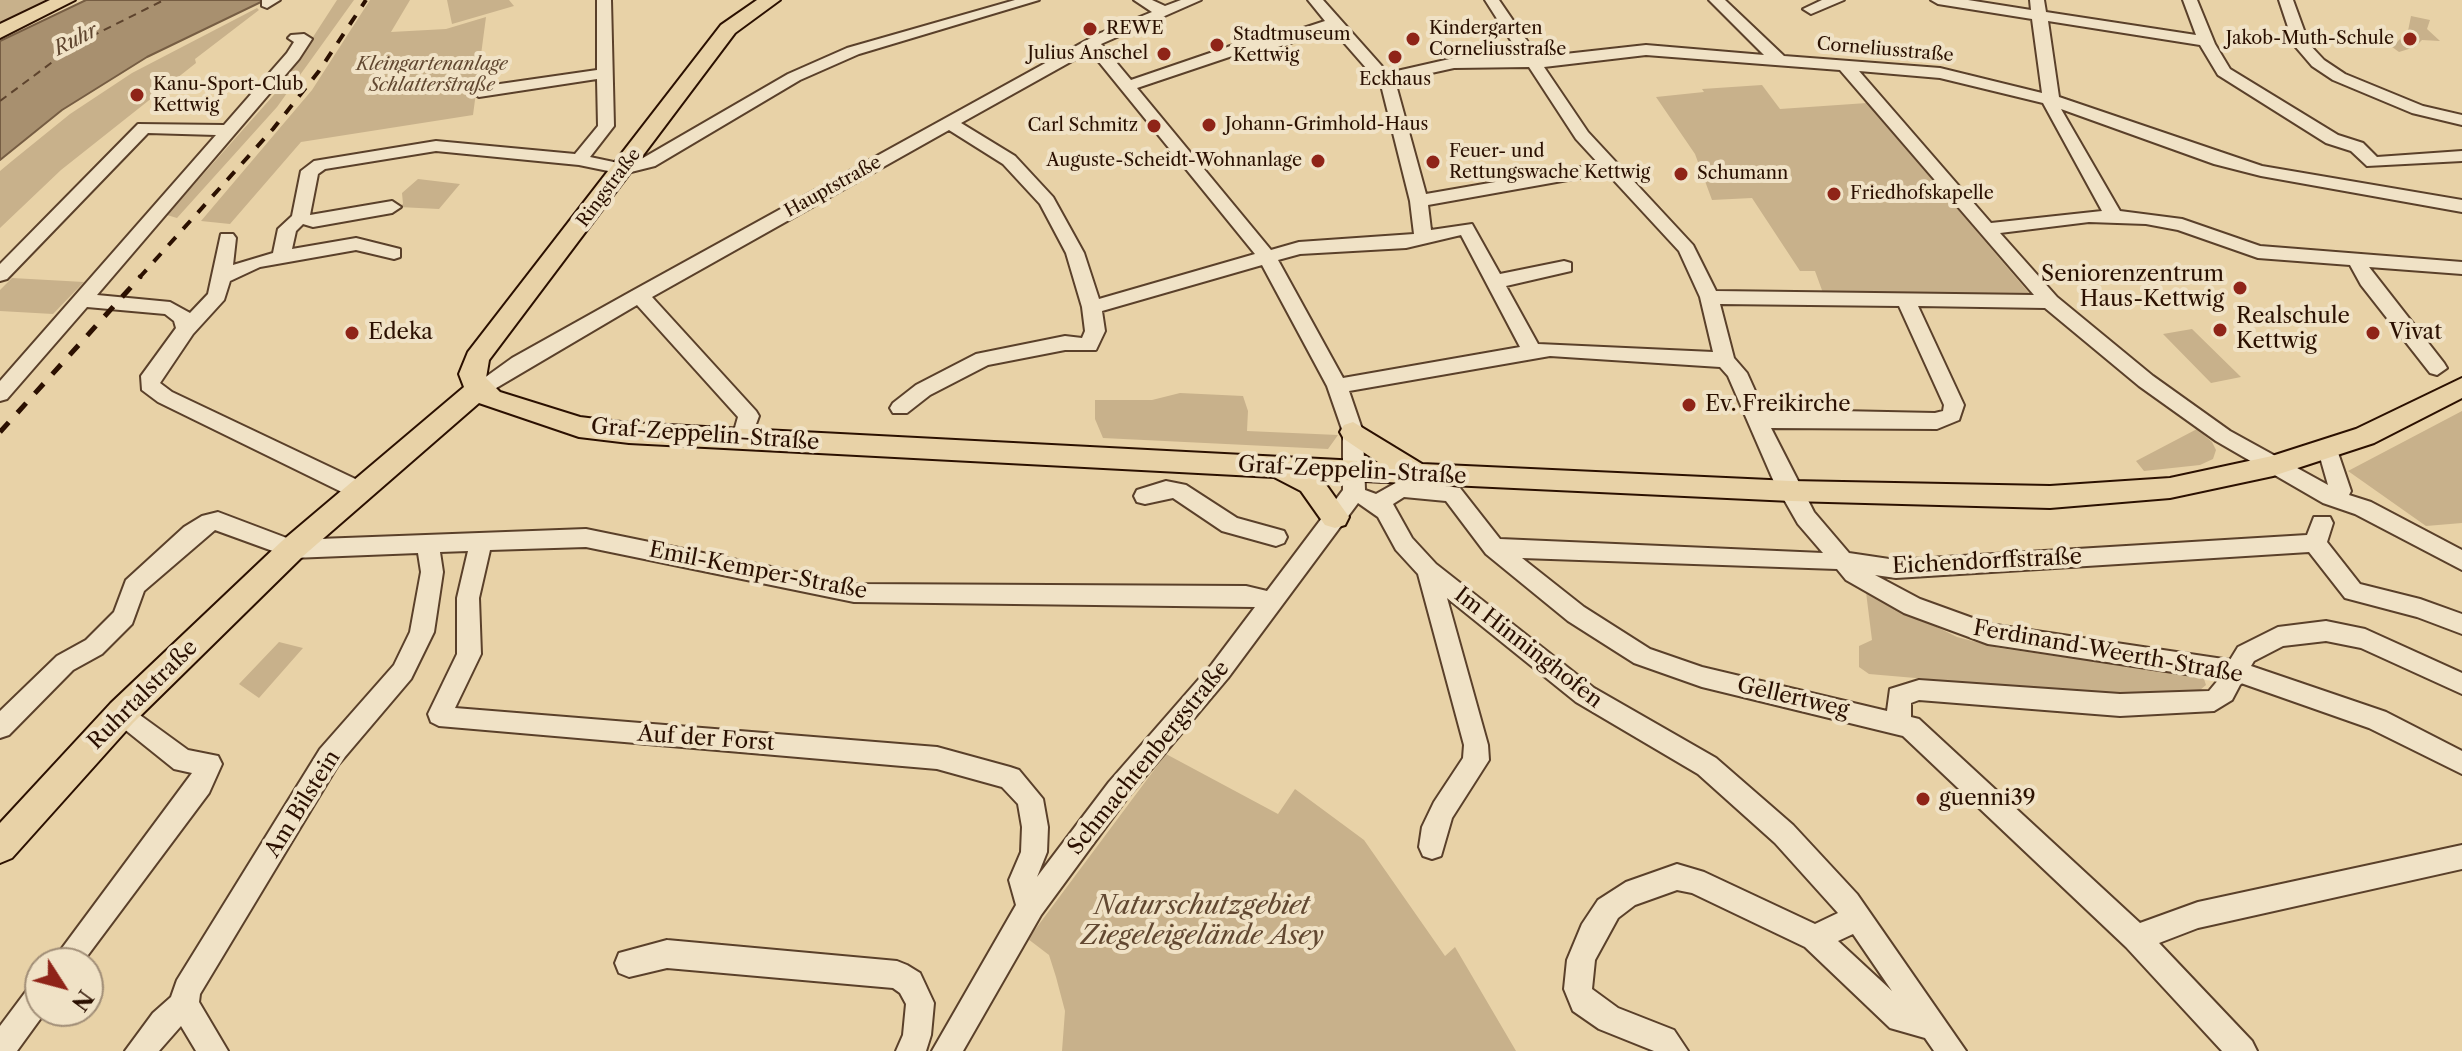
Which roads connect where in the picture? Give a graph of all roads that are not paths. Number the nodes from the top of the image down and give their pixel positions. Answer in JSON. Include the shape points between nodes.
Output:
{"nodes":[{"id":1,"x":65,"y":0,"type":"edge"},
{"id":2,"x":604,"y":0,"type":"edge"},
{"id":3,"x":770,"y":0,"type":"edge"},
{"id":4,"x":1032,"y":0,"type":"edge"},
{"id":5,"x":1141,"y":0,"type":"edge"},
{"id":6,"x":1194,"y":0,"type":"edge"},
{"id":7,"x":1315,"y":0,"type":"edge"},
{"id":8,"x":1492,"y":0,"type":"edge"},
{"id":9,"x":1716,"y":0,"type":"edge"},
{"id":10,"x":1837,"y":0,"type":"edge"},
{"id":11,"x":1938,"y":0,"type":"edge"},
{"id":12,"x":2190,"y":0,"type":"edge"},
{"id":13,"x":2286,"y":0,"type":"edge"},
{"id":14,"x":2038,"y":8,"type":"edge"},
{"id":15,"x":1811,"y":9,"type":"dead end"},
{"id":16,"x":1162,"y":11,"type":"junction"},
{"id":17,"x":1335,"y":23,"type":"junction"},
{"id":18,"x":0,"y":32,"type":"edge"},
{"id":19,"x":296,"y":38,"type":"dead end"},
{"id":20,"x":2206,"y":41,"type":"junction"},
{"id":21,"x":1092,"y":43,"type":"junction"},
{"id":22,"x":1780,"y":61,"type":"junction"},
{"id":23,"x":1533,"y":62,"type":"junction"},
{"id":24,"x":1847,"y":68,"type":"junction"},
{"id":25,"x":606,"y":73,"type":"junction"},
{"id":26,"x":1385,"y":78,"type":"junction"},
{"id":27,"x":1128,"y":86,"type":"junction"},
{"id":28,"x":479,"y":92,"type":"dead end"},
{"id":29,"x":2052,"y":100,"type":"junction"},
{"id":30,"x":2462,"y":120,"type":"edge"},
{"id":31,"x":950,"y":123,"type":"junction"},
{"id":32,"x":228,"y":130,"type":"junction"},
{"id":33,"x":2462,"y":156,"type":"edge"},
{"id":34,"x":579,"y":160,"type":"junction"},
{"id":35,"x":1612,"y":167,"type":"junction"},
{"id":36,"x":623,"y":169,"type":"junction"},
{"id":37,"x":1419,"y":201,"type":"junction"},
{"id":38,"x":2462,"y":206,"type":"edge"},
{"id":39,"x":392,"y":207,"type":"dead end"},
{"id":40,"x":2114,"y":216,"type":"junction"},
{"id":41,"x":300,"y":218,"type":"junction"},
{"id":42,"x":1987,"y":229,"type":"junction"},
{"id":43,"x":1423,"y":237,"type":"junction"},
{"id":44,"x":227,"y":238,"type":"dead end"},
{"id":45,"x":394,"y":253,"type":"dead end"},
{"id":46,"x":281,"y":256,"type":"junction"},
{"id":47,"x":1266,"y":256,"type":"junction"},
{"id":48,"x":2357,"y":261,"type":"junction"},
{"id":49,"x":1564,"y":267,"type":"dead end"},
{"id":50,"x":2462,"y":268,"type":"edge"},
{"id":51,"x":0,"y":275,"type":"edge"},
{"id":52,"x":223,"y":277,"type":"junction"},
{"id":53,"x":1494,"y":282,"type":"junction"},
{"id":54,"x":639,"y":295,"type":"junction"},
{"id":55,"x":1709,"y":297,"type":"junction"},
{"id":56,"x":84,"y":300,"type":"junction"},
{"id":57,"x":1906,"y":301,"type":"junction"},
{"id":58,"x":2050,"y":302,"type":"junction"},
{"id":59,"x":1092,"y":307,"type":"junction"},
{"id":60,"x":186,"y":329,"type":"junction"},
{"id":61,"x":1531,"y":350,"type":"junction"},
{"id":62,"x":1725,"y":360,"type":"junction"},
{"id":63,"x":2437,"y":368,"type":"dead end"},
{"id":64,"x":1337,"y":386,"type":"junction"},
{"id":65,"x":2462,"y":387,"type":"edge"},
{"id":66,"x":479,"y":389,"type":"junction"},
{"id":67,"x":0,"y":394,"type":"edge"},
{"id":68,"x":2185,"y":407,"type":"junction"},
{"id":69,"x":900,"y":408,"type":"dead end"},
{"id":70,"x":1758,"y":421,"type":"junction"},
{"id":71,"x":1353,"y":432,"type":"junction"},
{"id":72,"x":2223,"y":436,"type":"junction"},
{"id":73,"x":742,"y":438,"type":"junction"},
{"id":74,"x":2328,"y":450,"type":"junction"},
{"id":75,"x":2280,"y":464,"type":"junction"},
{"id":76,"x":1276,"y":467,"type":"junction"},
{"id":77,"x":1416,"y":473,"type":"junction"},
{"id":78,"x":2232,"y":476,"type":"junction"},
{"id":79,"x":1355,"y":482,"type":"junction"},
{"id":80,"x":360,"y":491,"type":"junction"},
{"id":81,"x":1791,"y":491,"type":"junction"},
{"id":82,"x":2340,"y":491,"type":"junction"},
{"id":83,"x":1145,"y":496,"type":"dead end"},
{"id":84,"x":1378,"y":503,"type":"junction"},
{"id":85,"x":2363,"y":508,"type":"junction"},
{"id":86,"x":1335,"y":517,"type":"junction"},
{"id":87,"x":481,"y":542,"type":"junction"},
{"id":88,"x":428,"y":544,"type":"junction"},
{"id":89,"x":1294,"y":545,"type":"junction"},
{"id":90,"x":1494,"y":548,"type":"junction"},
{"id":91,"x":292,"y":549,"type":"junction"},
{"id":92,"x":1840,"y":560,"type":"junction"},
{"id":93,"x":2462,"y":561,"type":"edge"},
{"id":94,"x":1428,"y":570,"type":"junction"},
{"id":95,"x":1273,"y":602,"type":"junction"},
{"id":96,"x":2462,"y":624,"type":"edge"},
{"id":97,"x":2235,"y":671,"type":"junction"},
{"id":98,"x":2462,"y":684,"type":"edge"},
{"id":99,"x":122,"y":713,"type":"junction"},
{"id":100,"x":1899,"y":723,"type":"junction"},
{"id":101,"x":0,"y":727,"type":"edge"},
{"id":102,"x":2462,"y":763,"type":"edge"},
{"id":103,"x":0,"y":847,"type":"edge"},
{"id":104,"x":1432,"y":847,"type":"dead end"},
{"id":105,"x":2462,"y":857,"type":"edge"},
{"id":106,"x":1031,"y":906,"type":"junction"},
{"id":107,"x":1857,"y":918,"type":"junction"},
{"id":108,"x":1815,"y":938,"type":"junction"},
{"id":109,"x":2136,"y":938,"type":"junction"},
{"id":110,"x":77,"y":947,"type":"edge"},
{"id":111,"x":629,"y":963,"type":"dead end"},
{"id":112,"x":184,"y":1005,"type":"junction"},
{"id":113,"x":24,"y":1018,"type":"edge"},
{"id":114,"x":1933,"y":1026,"type":"junction"},
{"id":115,"x":0,"y":1050,"type":"edge"},
{"id":116,"x":140,"y":1051,"type":"edge"},
{"id":117,"x":213,"y":1051,"type":"edge"},
{"id":118,"x":911,"y":1051,"type":"edge"},
{"id":119,"x":947,"y":1051,"type":"edge"},
{"id":120,"x":1673,"y":1051,"type":"edge"},
{"id":121,"x":1951,"y":1051,"type":"edge"},
{"id":122,"x":2242,"y":1051,"type":"edge"}],
"edges":[{"from":1,"to":18,"type":"main road"},
{"from":2,"to":25,"type":"street"},
{"from":3,"to":36,"type":"main road","name":"Ringstraße","via":[[728,29]]},
{"from":4,"to":36,"type":"street","via":[[853,51],[794,77],[649,162]]},
{"from":5,"to":16,"type":"street"},
{"from":6,"to":16,"type":"street","name":"Hauptstraße"},
{"from":7,"to":17,"type":"street"},
{"from":8,"to":23,"type":"street","name":"Ferdinand-Weerth-Straße"},
{"from":9,"to":22,"type":"street"},
{"from":10,"to":15,"type":"street"},
{"from":11,"to":14,"type":"street"},
{"from":12,"to":20,"type":"street"},
{"from":13,"to":30,"type":"street","via":[[2302,45],[2318,63],[2384,99]]},
{"from":14,"to":20,"type":"street"},
{"from":14,"to":29,"type":"street"},
{"from":16,"to":21,"type":"street","name":"Hauptstraße"},
{"from":17,"to":26,"type":"street"},
{"from":17,"to":27,"type":"street","via":[[1278,42],[1254,43]]},
{"from":19,"to":32,"type":"street","via":[[304,39],[299,49]]},
{"from":20,"to":33,"type":"street","via":[[2228,76],[2332,139],[2357,147],[2373,162]]},
{"from":21,"to":27,"type":"street"},
{"from":21,"to":31,"type":"street","name":"Hauptstraße"},
{"from":22,"to":23,"type":"street","name":"Corneliusstraße","via":[[1646,50]]},
{"from":22,"to":24,"type":"street","name":"Corneliusstraße"},
{"from":23,"to":26,"type":"street","name":"Corneliusstraße","via":[[1454,63]]},
{"from":23,"to":35,"type":"street","name":"Ferdinand-Weerth-Straße","via":[[1582,135]]},
{"from":24,"to":29,"type":"street","name":"Corneliusstraße","via":[[1940,73]]},
{"from":24,"to":42,"type":"street"},
{"from":25,"to":28,"type":"street"},
{"from":25,"to":34,"type":"street","via":[[606,126]]},
{"from":26,"to":37,"type":"street"},
{"from":27,"to":47,"type":"street"},
{"from":29,"to":38,"type":"street","name":"Corneliusstraße","via":[[2261,171]]},
{"from":29,"to":40,"type":"street"},
{"from":31,"to":54,"type":"street","name":"Hauptstraße"},
{"from":31,"to":59,"type":"street","via":[[1009,160],[1047,201],[1075,253]]},
{"from":32,"to":51,"type":"street","via":[[144,128]]},
{"from":32,"to":56,"type":"street"},
{"from":34,"to":36,"type":"street"},
{"from":34,"to":41,"type":"street","via":[[436,146],[320,165],[310,171]]},
{"from":35,"to":37,"type":"street"},
{"from":35,"to":55,"type":"street","name":"Ferdinand-Weerth-Straße","via":[[1679,238]]},
{"from":36,"to":66,"type":"main road","name":"Ringstraße","via":[[477,358],[472,374]]},
{"from":37,"to":43,"type":"street"},
{"from":39,"to":41,"type":"street","via":[[313,221]]},
{"from":40,"to":42,"type":"street"},
{"from":40,"to":48,"type":"street","via":[[2182,225],[2258,252]]},
{"from":41,"to":46,"type":"street","via":[[287,229]]},
{"from":42,"to":58,"type":"street"},
{"from":43,"to":47,"type":"street"},
{"from":43,"to":53,"type":"street","via":[[1458,229]]},
{"from":44,"to":52,"type":"street"},
{"from":45,"to":46,"type":"street","via":[[356,244]]},
{"from":46,"to":52,"type":"street"},
{"from":47,"to":59,"type":"street"},
{"from":47,"to":64,"type":"street"},
{"from":48,"to":50,"type":"street"},
{"from":48,"to":63,"type":"street"},
{"from":49,"to":53,"type":"street"},
{"from":52,"to":60,"type":"street","via":[[217,296]]},
{"from":53,"to":61,"type":"street"},
{"from":54,"to":66,"type":"street","name":"Hauptstraße"},
{"from":54,"to":73,"type":"street","via":[[749,416]]},
{"from":55,"to":57,"type":"street"},
{"from":55,"to":62,"type":"street","name":"Ferdinand-Weerth-Straße"},
{"from":56,"to":60,"type":"street","via":[[170,308],[183,318]]},
{"from":56,"to":67,"type":"street"},
{"from":57,"to":58,"type":"street"},
{"from":57,"to":70,"type":"street","via":[[1954,405],[1952,415],[1937,421]]},
{"from":58,"to":68,"type":"street"},
{"from":59,"to":69,"type":"street","via":[[1095,331],[1089,345],[1065,343],[983,359]]},
{"from":60,"to":80,"type":"street","via":[[151,376],[149,385],[155,392]]},
{"from":61,"to":62,"type":"street"},
{"from":61,"to":64,"type":"street"},
{"from":62,"to":70,"type":"street","name":"Ferdinand-Weerth-Straße","via":[[1737,373]]},
{"from":64,"to":71,"type":"street"},
{"from":65,"to":74,"type":"main road","name":"Graf-Zeppelin-Straße"},
{"from":66,"to":73,"type":"main road","name":"Graf-Zeppelin-Straße","via":[[500,404],[579,427]]},
{"from":66,"to":80,"type":"main road","name":"Ruhrtalstraße"},
{"from":68,"to":72,"type":"street"},
{"from":68,"to":75,"type":"street"},
{"from":70,"to":81,"type":"street","name":"Ferdinand-Weerth-Straße"},
{"from":71,"to":77,"type":"main road"},
{"from":71,"to":79,"type":"street"},
{"from":72,"to":75,"type":"street"},
{"from":72,"to":78,"type":"street"},
{"from":73,"to":76,"type":"main road","name":"Graf-Zeppelin-Straße"},
{"from":74,"to":75,"type":"main road","name":"Graf-Zeppelin-Straße"},
{"from":74,"to":82,"type":"street"},
{"from":75,"to":78,"type":"main road","name":"Graf-Zeppelin-Straße"},
{"from":75,"to":82,"type":"street"},
{"from":75,"to":85,"type":"street"},
{"from":76,"to":79,"type":"main road","name":"Graf-Zeppelin-Straße"},
{"from":76,"to":86,"type":"main road","via":[[1311,484]]},
{"from":77,"to":79,"type":"main road","name":"Graf-Zeppelin-Straße"},
{"from":77,"to":81,"type":"main road","name":"Graf-Zeppelin-Straße"},
{"from":78,"to":81,"type":"main road","name":"Graf-Zeppelin-Straße","via":[[2170,488],[2050,497]]},
{"from":79,"to":84,"type":"street"},
{"from":79,"to":86,"type":"street","name":"Schmachtenbergstraße"},
{"from":80,"to":91,"type":"main road","name":"Ruhrtalstraße"},
{"from":81,"to":92,"type":"street","name":"Ferdinand-Weerth-Straße"},
{"from":82,"to":85,"type":"street"},
{"from":83,"to":89,"type":"street","via":[[1178,491],[1230,525]]},
{"from":84,"to":90,"type":"street","name":"Gellertweg","via":[[1401,488],[1452,494]]},
{"from":84,"to":94,"type":"street","name":"Im Hinninghofen","via":[[1413,557]]},
{"from":85,"to":93,"type":"street"},
{"from":86,"to":89,"type":"street","name":"Schmachtenbergstraße"},
{"from":87,"to":88,"type":"street","name":"Emil-Kemper-Straße"},
{"from":87,"to":95,"type":"street","name":"Emil-Kemper-Straße","via":[[586,538],[854,593],[1246,595]]},
{"from":87,"to":106,"type":"street","name":"Auf der Forst","via":[[468,598],[469,654],[440,714],[937,758],[1010,778],[1030,799],[1035,827],[1034,852],[1022,880]]},
{"from":88,"to":91,"type":"street","name":"Emil-Kemper-Straße"},
{"from":88,"to":112,"type":"street","name":"Am Bilstein","via":[[432,572],[422,632],[403,672],[329,757],[187,990]]},
{"from":89,"to":95,"type":"street","name":"Schmachtenbergstraße"},
{"from":90,"to":92,"type":"street","name":"Eichendorffstraße"},
{"from":90,"to":100,"type":"street","name":"Gellertweg","via":[[1576,614],[1642,656],[1702,677]]},
{"from":91,"to":99,"type":"main road","name":"Ruhrtalstraße"},
{"from":91,"to":101,"type":"street","via":[[218,521],[203,525],[134,586],[124,617],[94,647],[65,663]]},
{"from":92,"to":96,"type":"street","name":"Eichendorffstraße","via":[[1896,569],[2319,533],[2353,591]]},
{"from":92,"to":97,"type":"street","name":"Ferdinand-Weerth-Straße","via":[[1854,574],[1912,606],[1988,634]]},
{"from":94,"to":104,"type":"street","via":[[1476,745],[1476,760],[1443,810]]},
{"from":94,"to":107,"type":"street","name":"Im Hinninghofen","via":[[1585,695],[1707,766],[1784,834]]},
{"from":95,"to":106,"type":"street","name":"Schmachtenbergstraße","via":[[1118,790]]},
{"from":97,"to":98,"type":"street","via":[[2246,654],[2278,637],[2326,631],[2393,649]]},
{"from":97,"to":100,"type":"street","via":[[2214,701],[2120,705],[1919,690],[1899,696]]},
{"from":97,"to":102,"type":"street","name":"Ferdinand-Weerth-Straße","via":[[2377,720]]},
{"from":99,"to":103,"type":"main road","name":"Ruhrtalstraße"},
{"from":99,"to":110,"type":"street","via":[[183,761],[209,764],[200,785]]},
{"from":100,"to":109,"type":"street","name":"Gellertweg","via":[[1921,734]]},
{"from":105,"to":109,"type":"street","via":[[2274,896]]},
{"from":106,"to":119,"type":"street","name":"Schmachtenbergstraße"},
{"from":107,"to":108,"type":"street"},
{"from":107,"to":114,"type":"street","name":"Im Hinninghofen"},
{"from":108,"to":114,"type":"street","via":[[1900,1018]]},
{"from":108,"to":120,"type":"street","via":[[1677,877],[1617,902],[1592,933],[1581,960],[1578,989],[1583,1001],[1609,1019],[1664,1040]]},
{"from":109,"to":122,"type":"street","name":"Gellertweg"},
{"from":111,"to":118,"type":"street","via":[[667,954],[897,975],[910,983],[920,1003]]},
{"from":112,"to":116,"type":"street","name":"Am Bilstein"},
{"from":112,"to":117,"type":"street"},
{"from":113,"to":115,"type":"street"},
{"from":114,"to":121,"type":"street","name":"Im Hinninghofen"}]}
